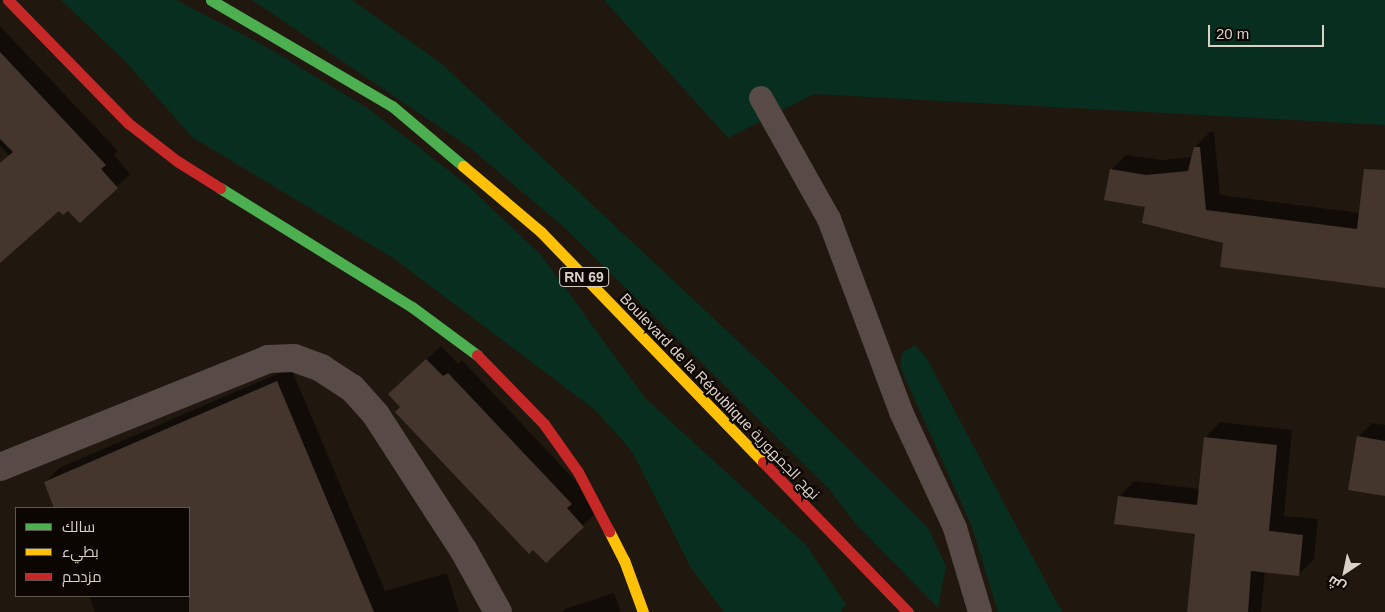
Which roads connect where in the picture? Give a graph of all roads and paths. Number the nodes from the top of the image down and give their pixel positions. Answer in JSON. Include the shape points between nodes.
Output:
{"nodes":[{"id":1,"x":8,"y":0,"type":"edge"},
{"id":2,"x":211,"y":0,"type":"edge"},
{"id":3,"x":761,"y":98,"type":"dead end"},
{"id":4,"x":0,"y":467,"type":"edge"},
{"id":5,"x":498,"y":612,"type":"edge"},
{"id":6,"x":643,"y":612,"type":"edge"},
{"id":7,"x":908,"y":612,"type":"edge"},
{"id":8,"x":980,"y":612,"type":"edge"}],
"edges":[{"from":1,"to":6,"type":"main road","via":[[128,123],[177,161],[412,307],[461,340],[505,380],[544,424],[578,472],[624,560]]},
{"from":2,"to":7,"type":"main road","name":"Boulevard de la République نهج الجمهورية","number":"RN 69","via":[[392,106],[541,232]]},
{"from":3,"to":8,"type":"lane","via":[[829,219],[901,412],[954,528]]},
{"from":4,"to":5,"type":"street","via":[[268,359],[294,358],[321,368],[352,388],[376,415],[464,551]]}]}
